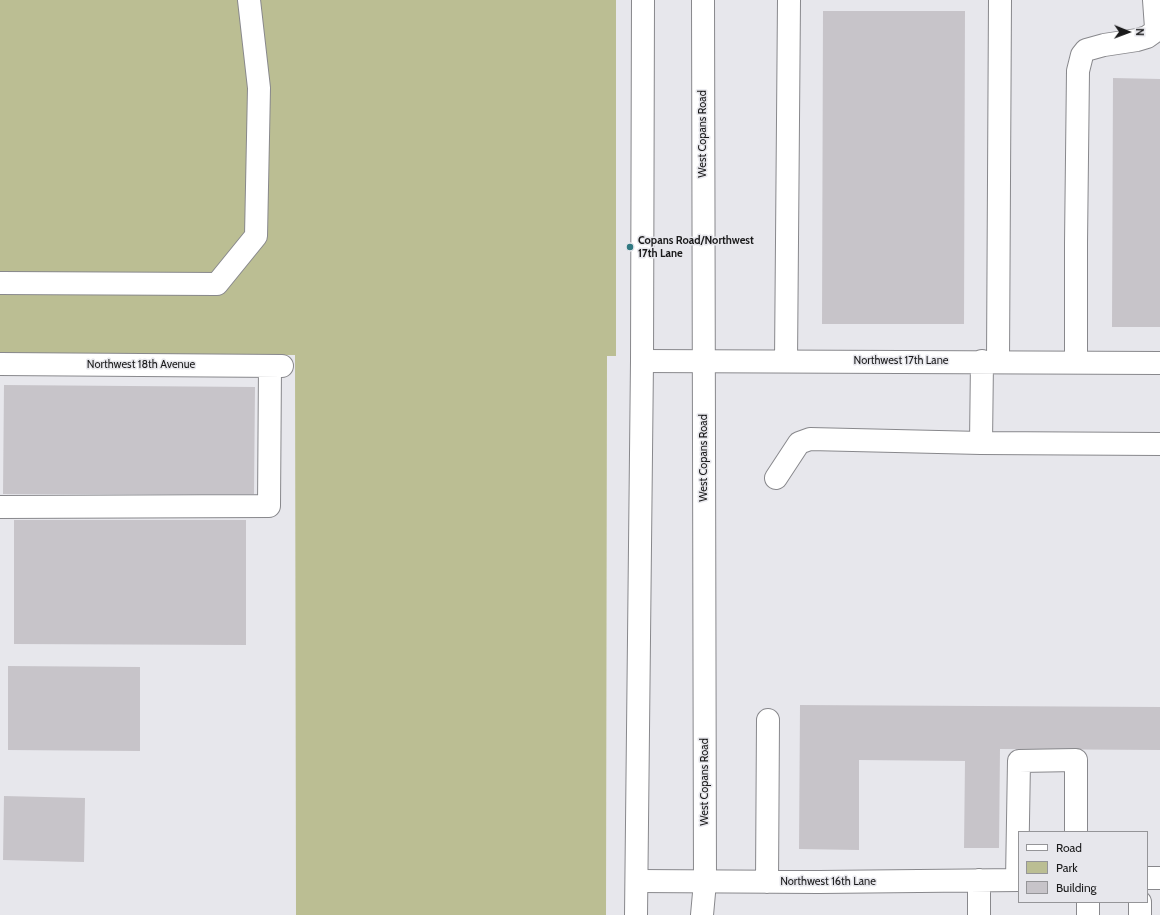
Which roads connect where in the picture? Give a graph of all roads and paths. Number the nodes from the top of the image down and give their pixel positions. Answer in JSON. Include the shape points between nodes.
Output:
{"nodes":[{"id":1,"x":249,"y":0,"type":"edge"},
{"id":2,"x":643,"y":0,"type":"edge"},
{"id":3,"x":703,"y":0,"type":"edge"},
{"id":4,"x":789,"y":0,"type":"edge"},
{"id":5,"x":1000,"y":0,"type":"edge"},
{"id":6,"x":1154,"y":0,"type":"edge"},
{"id":7,"x":0,"y":283,"type":"edge"},
{"id":8,"x":642,"y":361,"type":"junction"},
{"id":9,"x":703,"y":361,"type":"junction"},
{"id":10,"x":786,"y":361,"type":"junction"},
{"id":11,"x":990,"y":361,"type":"junction"},
{"id":12,"x":1076,"y":362,"type":"junction"},
{"id":13,"x":1160,"y":363,"type":"edge"},
{"id":14,"x":0,"y":364,"type":"edge"},
{"id":15,"x":981,"y":442,"type":"junction"},
{"id":16,"x":1160,"y":444,"type":"edge"},
{"id":17,"x":776,"y":478,"type":"dead end"},
{"id":18,"x":0,"y":507,"type":"edge"},
{"id":19,"x":768,"y":720,"type":"dead end"},
{"id":20,"x":1018,"y":831,"type":"edge"},
{"id":21,"x":1076,"y":831,"type":"edge"},
{"id":22,"x":1148,"y":878,"type":"edge"},
{"id":23,"x":1160,"y":878,"type":"edge"},
{"id":24,"x":979,"y":880,"type":"junction"},
{"id":25,"x":1018,"y":880,"type":"edge"},
{"id":26,"x":637,"y":881,"type":"junction"},
{"id":27,"x":705,"y":882,"type":"junction"},
{"id":28,"x":767,"y":882,"type":"junction"},
{"id":29,"x":1088,"y":903,"type":"edge"},
{"id":30,"x":1140,"y":903,"type":"edge"},
{"id":31,"x":636,"y":915,"type":"edge"},
{"id":32,"x":702,"y":915,"type":"edge"},
{"id":33,"x":979,"y":915,"type":"edge"},
{"id":34,"x":1088,"y":915,"type":"edge"},
{"id":35,"x":1140,"y":915,"type":"edge"}],
"edges":[{"from":1,"to":7,"type":"street","via":[[259,88],[256,236],[217,284]]},
{"from":2,"to":8,"type":"street"},
{"from":3,"to":9,"type":"street","name":"West Copans Road"},
{"from":4,"to":10,"type":"street"},
{"from":5,"to":11,"type":"street"},
{"from":6,"to":12,"type":"street","via":[[1154,32],[1147,37],[1086,50],[1078,71]]},
{"from":8,"to":9,"type":"street","name":"Northwest 17th Lane"},
{"from":8,"to":26,"type":"street"},
{"from":9,"to":10,"type":"street","name":"Northwest 17th Lane"},
{"from":9,"to":27,"type":"street","name":"West Copans Road"},
{"from":10,"to":11,"type":"street","name":"Northwest 17th Lane"},
{"from":11,"to":12,"type":"street","name":"Northwest 17th Lane"},
{"from":11,"to":15,"type":"street"},
{"from":12,"to":13,"type":"street","name":"Northwest 17th Lane"},
{"from":14,"to":18,"type":"street","name":"Northwest 18th Avenue","via":[[276,366],[270,506]]},
{"from":15,"to":16,"type":"street"},
{"from":15,"to":17,"type":"street","via":[[810,439],[799,443]]},
{"from":19,"to":28,"type":"street"},
{"from":20,"to":21,"type":"street","via":[[1019,761],[1076,760]]},
{"from":22,"to":23,"type":"street"},
{"from":24,"to":25,"type":"street","name":"Northwest 16th Lane"},
{"from":24,"to":28,"type":"street","name":"Northwest 16th Lane"},
{"from":24,"to":33,"type":"street"},
{"from":26,"to":27,"type":"street","name":"Northwest 16th Lane"},
{"from":26,"to":31,"type":"street"},
{"from":27,"to":28,"type":"street","name":"Northwest 16th Lane"},
{"from":27,"to":32,"type":"street","name":"West Copans Road"},
{"from":29,"to":34,"type":"street"},
{"from":30,"to":35,"type":"street"}]}
